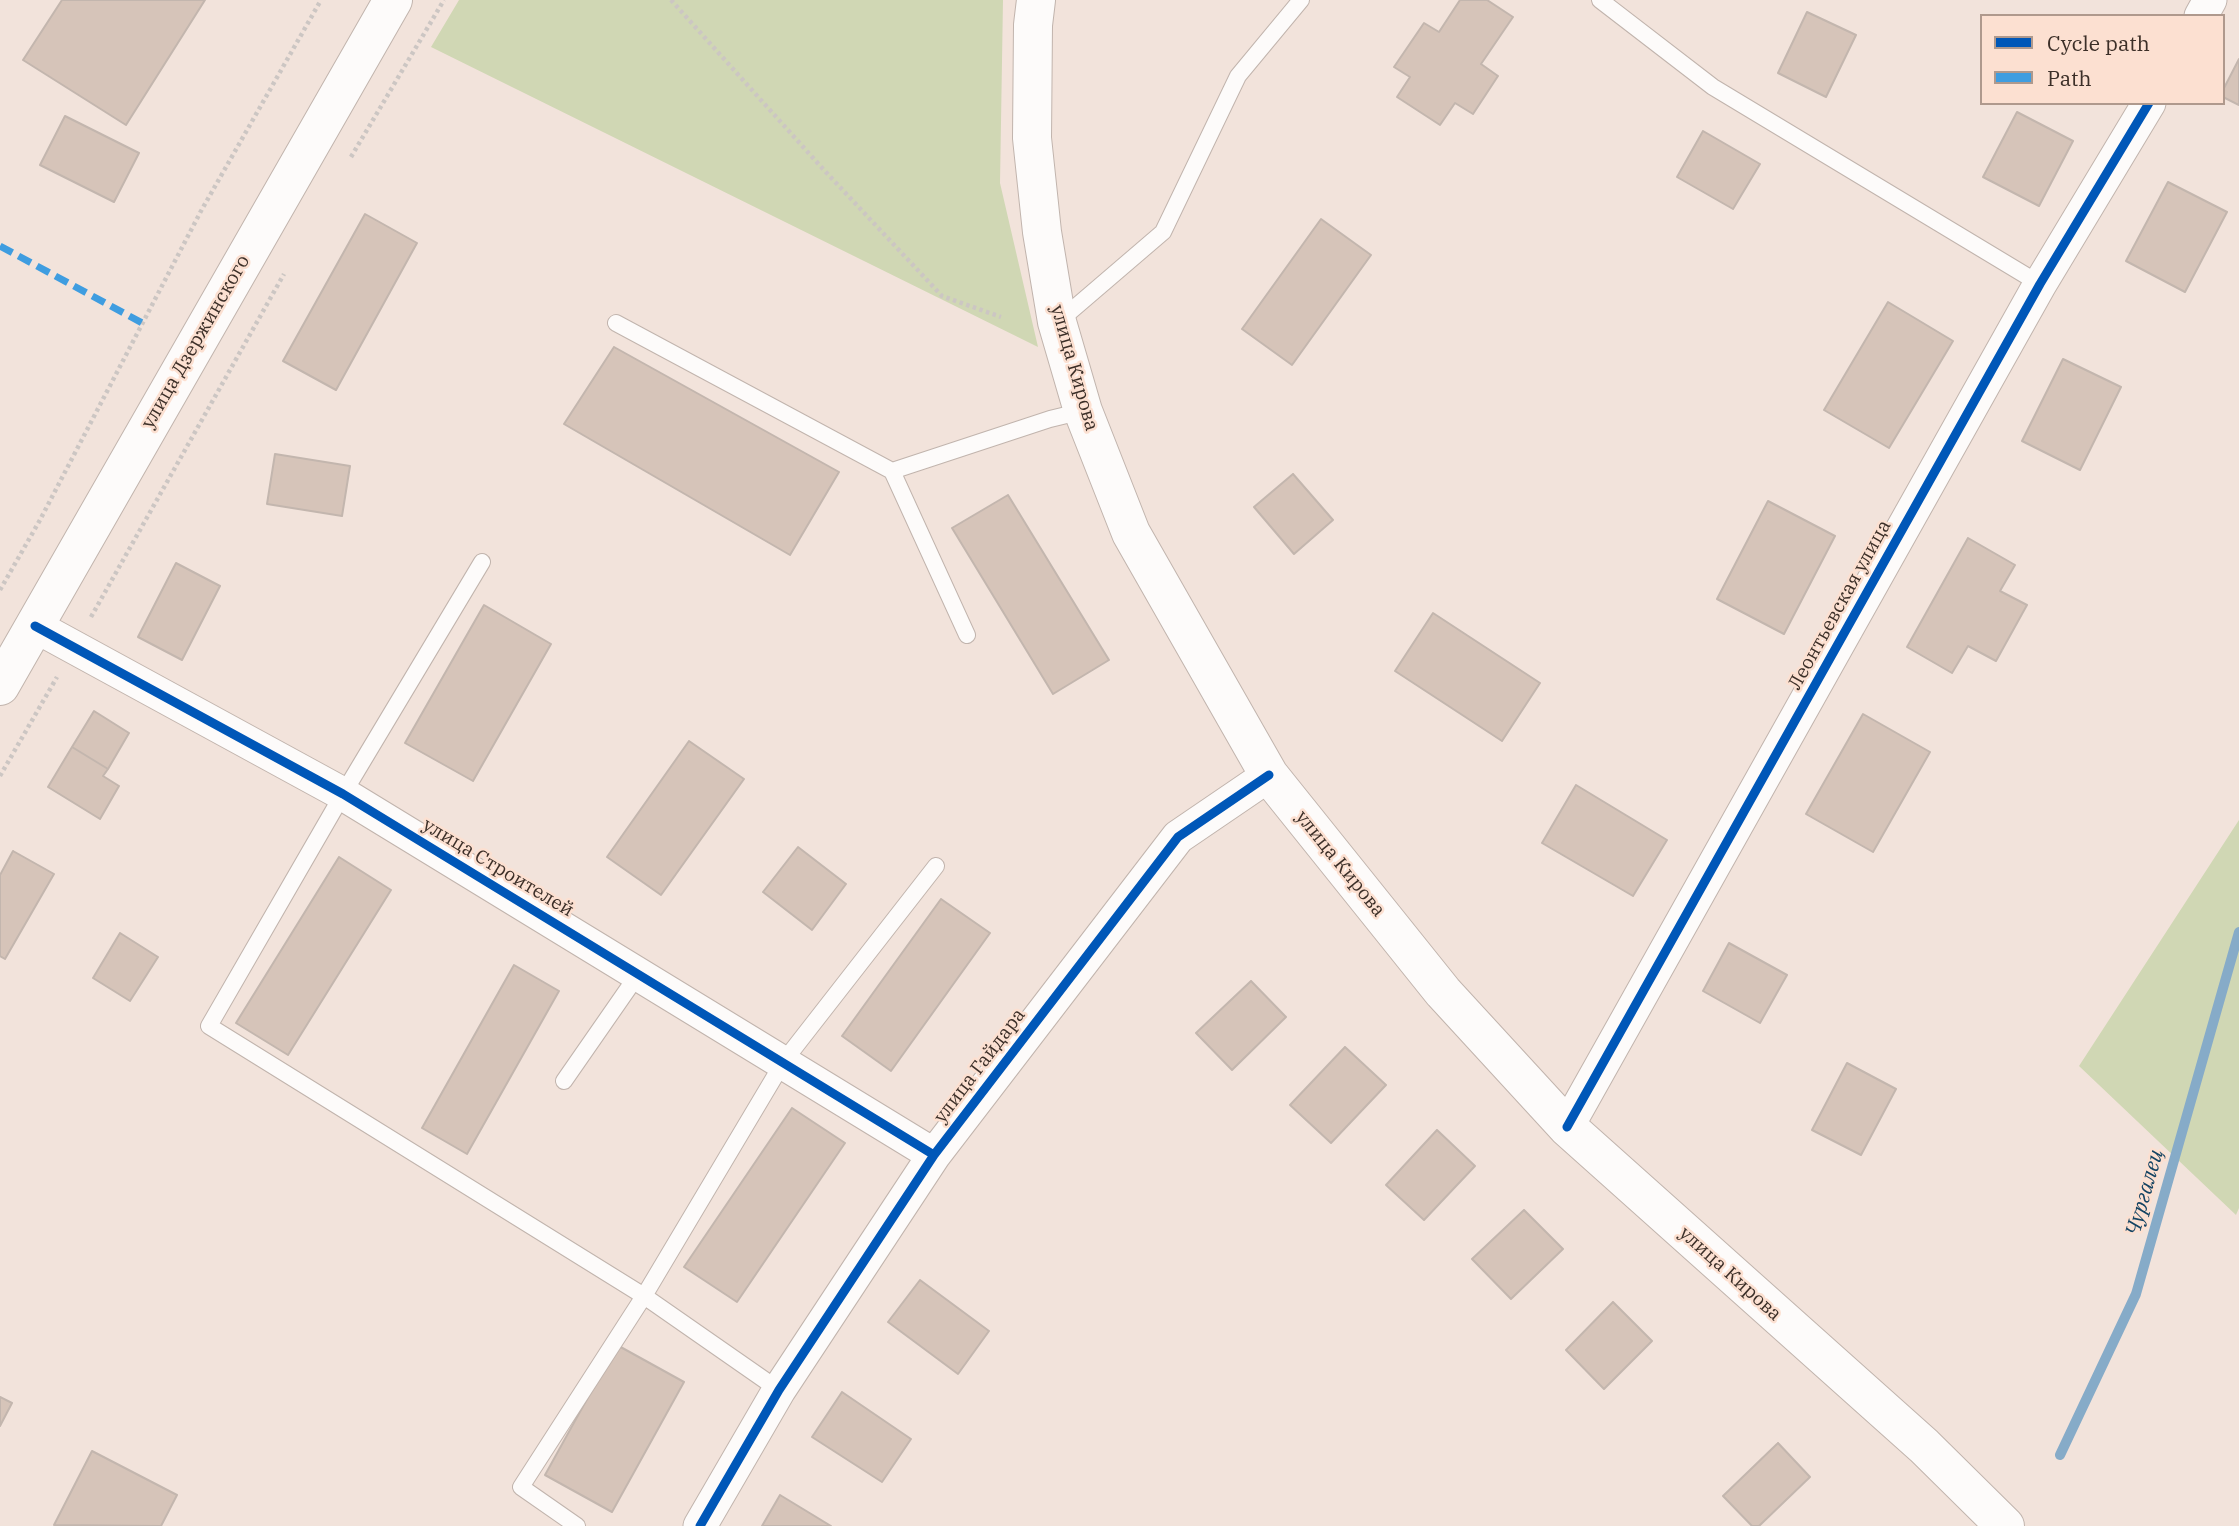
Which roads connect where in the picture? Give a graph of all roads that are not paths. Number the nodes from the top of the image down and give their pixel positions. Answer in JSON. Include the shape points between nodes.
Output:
{"nodes":[{"id":1,"x":393,"y":0,"type":"edge"},
{"id":2,"x":1036,"y":0,"type":"edge"},
{"id":3,"x":1301,"y":0,"type":"edge"},
{"id":4,"x":1600,"y":0,"type":"edge"},
{"id":5,"x":2148,"y":105,"type":"edge"},
{"id":6,"x":2040,"y":284,"type":"junction"},
{"id":7,"x":1057,"y":322,"type":"junction"},
{"id":8,"x":616,"y":323,"type":"dead end"},
{"id":9,"x":1083,"y":411,"type":"junction"},
{"id":10,"x":892,"y":471,"type":"junction"},
{"id":11,"x":482,"y":562,"type":"dead end"},
{"id":12,"x":35,"y":626,"type":"junction"},
{"id":13,"x":967,"y":635,"type":"dead end"},
{"id":14,"x":0,"y":686,"type":"edge"},
{"id":15,"x":1269,"y":775,"type":"junction"},
{"id":16,"x":343,"y":794,"type":"junction"},
{"id":17,"x":936,"y":866,"type":"dead end"},
{"id":18,"x":639,"y":973,"type":"junction"},
{"id":19,"x":784,"y":1061,"type":"junction"},
{"id":20,"x":564,"y":1081,"type":"dead end"},
{"id":21,"x":1567,"y":1127,"type":"junction"},
{"id":22,"x":934,"y":1155,"type":"junction"},
{"id":23,"x":644,"y":1296,"type":"junction"},
{"id":24,"x":779,"y":1391,"type":"junction"},
{"id":25,"x":578,"y":1526,"type":"edge"},
{"id":26,"x":700,"y":1526,"type":"edge"},
{"id":27,"x":2005,"y":1526,"type":"edge"}],
"edges":[{"from":1,"to":12,"type":"main road","name":"улица Дзержинского"},
{"from":2,"to":7,"type":"main road","name":"улица Кирова","via":[[1032,138]]},
{"from":3,"to":7,"type":"lane","via":[[1238,76],[1163,232]]},
{"from":4,"to":6,"type":"lane","via":[[1713,87]]},
{"from":5,"to":6,"type":"street","name":"Леонтьевская улица"},
{"from":6,"to":21,"type":"street","name":"Леонтьевская улица"},
{"from":7,"to":9,"type":"main road","name":"улица Кирова"},
{"from":8,"to":10,"type":"lane"},
{"from":9,"to":10,"type":"lane"},
{"from":9,"to":15,"type":"main road","name":"улица Кирова","via":[[1131,533]]},
{"from":10,"to":13,"type":"lane"},
{"from":11,"to":16,"type":"lane"},
{"from":12,"to":14,"type":"main road","name":"улица Дзержинского"},
{"from":12,"to":16,"type":"street","name":"улица Строителей"},
{"from":15,"to":21,"type":"main road","name":"улица Кирова","via":[[1443,992]]},
{"from":15,"to":22,"type":"street","name":"улица Гайдара","via":[[1178,836]]},
{"from":16,"to":18,"type":"street","name":"улица Строителей"},
{"from":16,"to":23,"type":"lane","via":[[209,1026]]},
{"from":17,"to":19,"type":"lane"},
{"from":18,"to":19,"type":"street","name":"улица Строителей"},
{"from":18,"to":20,"type":"lane"},
{"from":19,"to":22,"type":"street","name":"улица Строителей"},
{"from":19,"to":23,"type":"lane"},
{"from":21,"to":27,"type":"main road","name":"улица Кирова","via":[[1924,1446]]},
{"from":22,"to":24,"type":"street","name":"улица Гайдара"},
{"from":23,"to":24,"type":"lane"},
{"from":23,"to":25,"type":"lane","via":[[521,1487]]},
{"from":24,"to":26,"type":"street","name":"улица Гайдара"}]}
